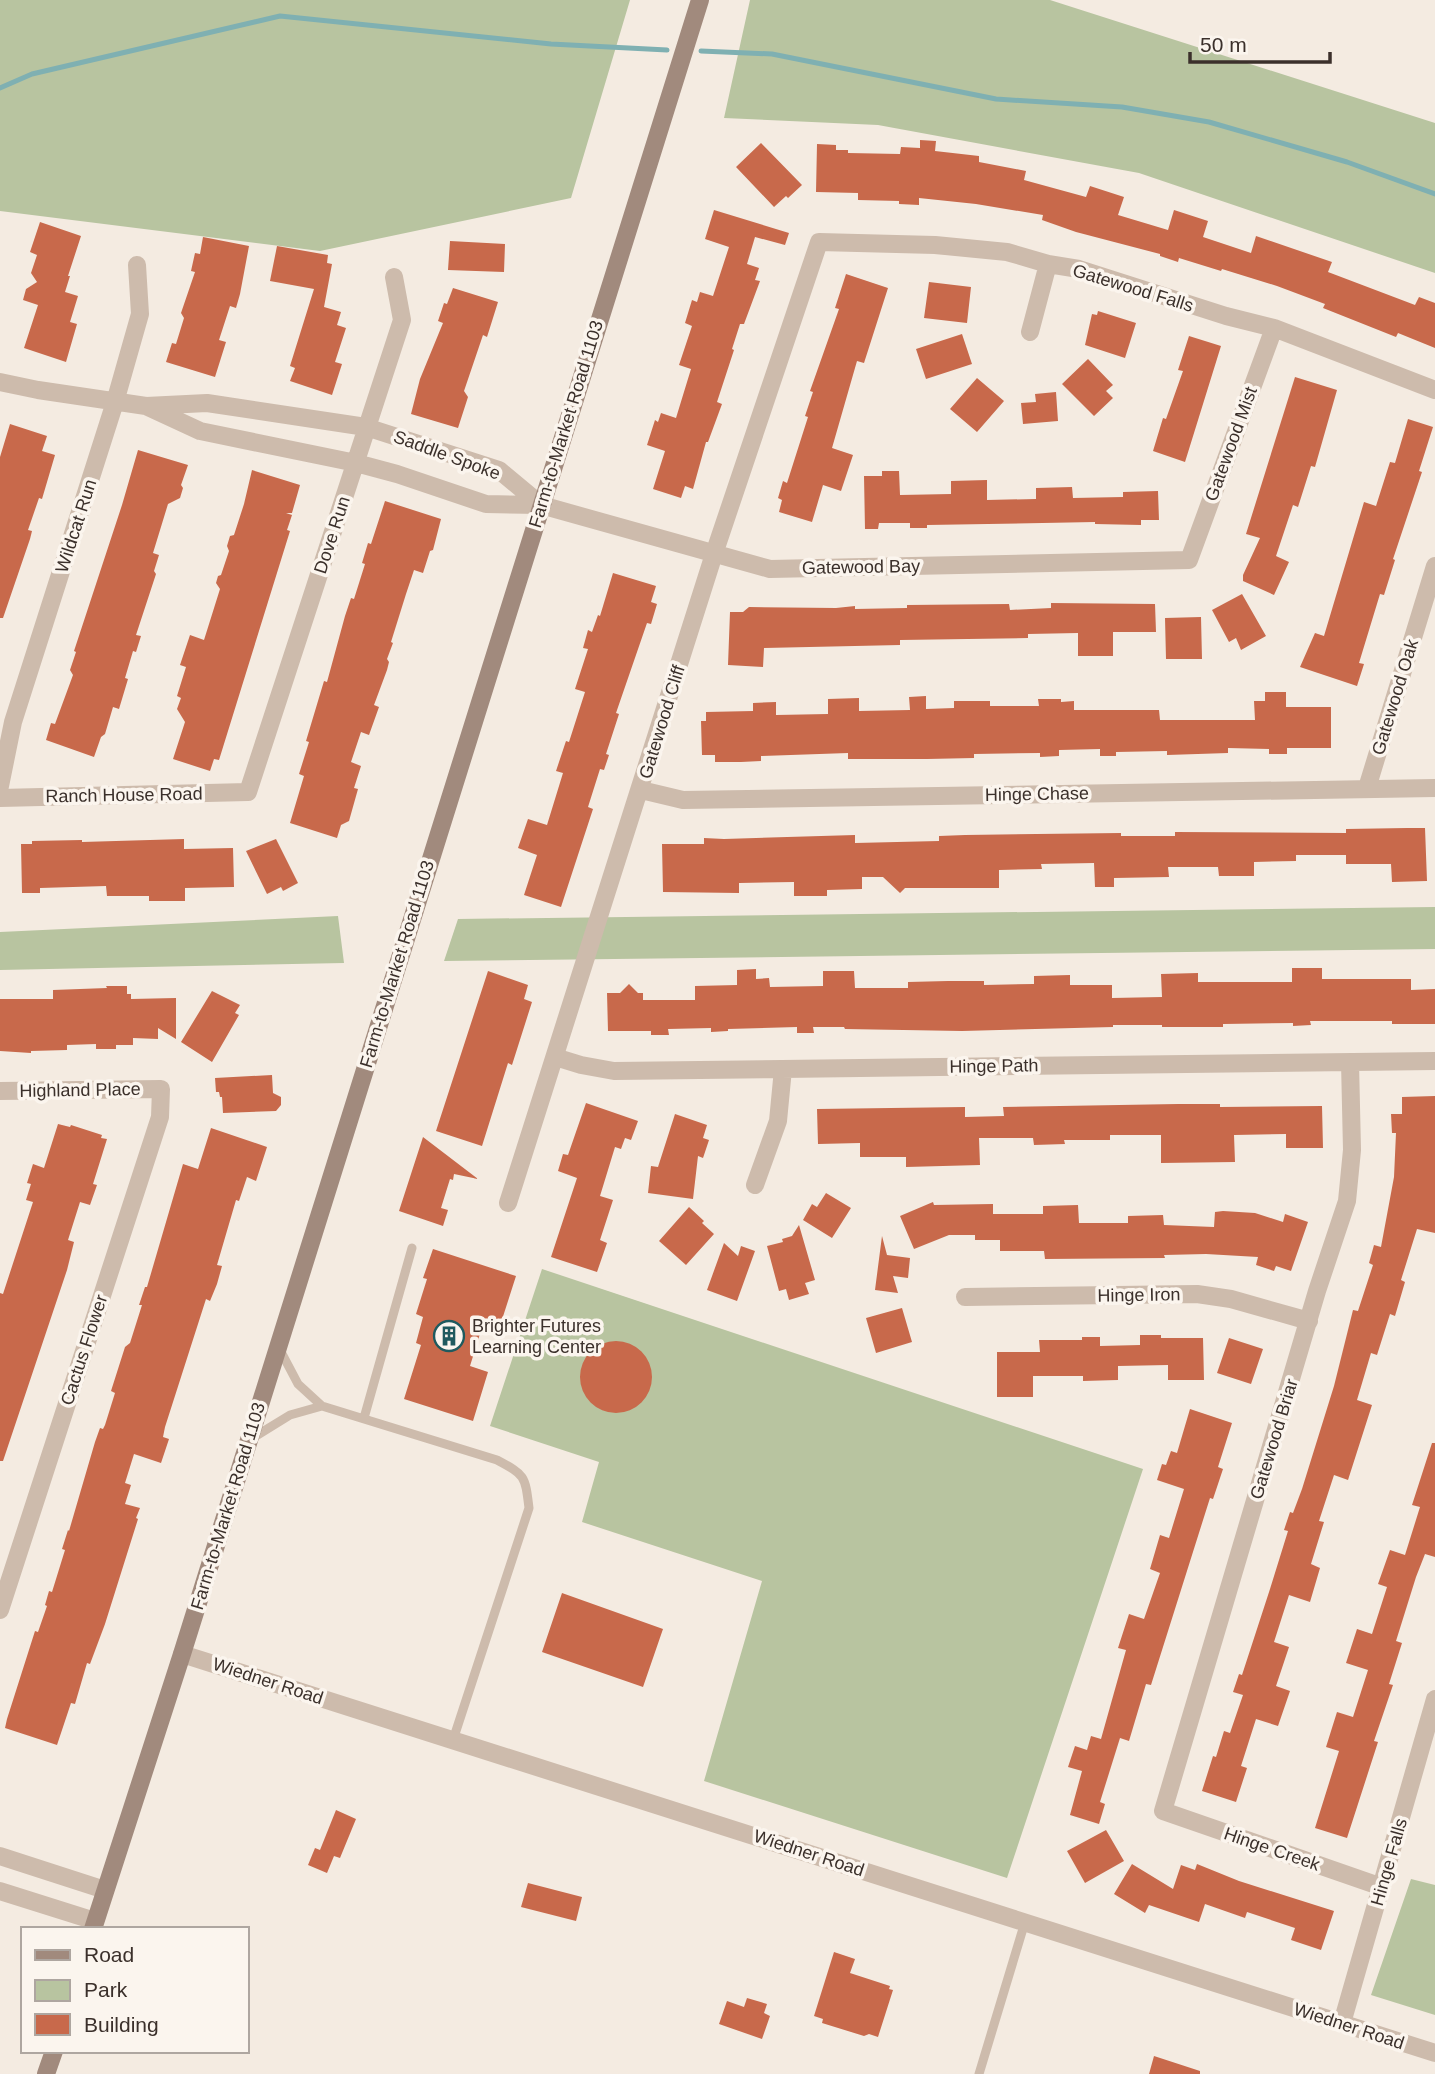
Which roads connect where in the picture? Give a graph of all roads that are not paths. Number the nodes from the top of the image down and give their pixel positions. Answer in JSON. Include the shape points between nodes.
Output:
{"nodes":[{"id":1,"x":700,"y":0,"type":"edge"},
{"id":2,"x":819,"y":242,"type":"joint"},
{"id":3,"x":1048,"y":264,"type":"junction"},
{"id":4,"x":137,"y":265,"type":"dead end"},
{"id":5,"x":394,"y":277,"type":"dead end"},
{"id":6,"x":1273,"y":328,"type":"junction"},
{"id":7,"x":1030,"y":332,"type":"dead end"},
{"id":8,"x":0,"y":382,"type":"edge"},
{"id":9,"x":1435,"y":390,"type":"edge"},
{"id":10,"x":116,"y":402,"type":"junction"},
{"id":11,"x":146,"y":406,"type":"junction"},
{"id":12,"x":366,"y":427,"type":"junction"},
{"id":13,"x":356,"y":463,"type":"junction"},
{"id":14,"x":541,"y":505,"type":"junction"},
{"id":15,"x":714,"y":554,"type":"junction"},
{"id":16,"x":1189,"y":560,"type":"joint"},
{"id":17,"x":1435,"y":566,"type":"edge"},
{"id":18,"x":0,"y":786,"type":"edge"},
{"id":19,"x":1367,"y":788,"type":"junction"},
{"id":20,"x":1435,"y":788,"type":"edge"},
{"id":21,"x":641,"y":790,"type":"junction"},
{"id":22,"x":248,"y":792,"type":"joint"},
{"id":23,"x":0,"y":798,"type":"edge"},
{"id":24,"x":555,"y":1057,"type":"junction"},
{"id":25,"x":1435,"y":1061,"type":"edge"},
{"id":26,"x":1350,"y":1062,"type":"junction"},
{"id":27,"x":783,"y":1069,"type":"junction"},
{"id":28,"x":160,"y":1089,"type":"joint"},
{"id":29,"x":0,"y":1091,"type":"edge"},
{"id":30,"x":755,"y":1185,"type":"dead end"},
{"id":31,"x":508,"y":1203,"type":"dead end"},
{"id":32,"x":412,"y":1248,"type":"dead end"},
{"id":33,"x":965,"y":1297,"type":"dead end"},
{"id":34,"x":1309,"y":1321,"type":"junction"},
{"id":35,"x":278,"y":1346,"type":"junction"},
{"id":36,"x":322,"y":1406,"type":"junction"},
{"id":37,"x":363,"y":1418,"type":"junction"},
{"id":38,"x":248,"y":1441,"type":"junction"},
{"id":39,"x":0,"y":1610,"type":"edge"},
{"id":40,"x":182,"y":1654,"type":"junction"},
{"id":41,"x":1435,"y":1699,"type":"edge"},
{"id":42,"x":453,"y":1740,"type":"junction"},
{"id":43,"x":1163,"y":1811,"type":"joint"},
{"id":44,"x":0,"y":1856,"type":"edge"},
{"id":45,"x":1382,"y":1887,"type":"junction"},
{"id":46,"x":105,"y":1890,"type":"junction"},
{"id":47,"x":0,"y":1891,"type":"edge"},
{"id":48,"x":1025,"y":1923,"type":"junction"},
{"id":49,"x":94,"y":1925,"type":"edge"},
{"id":50,"x":1342,"y":2023,"type":"junction"},
{"id":51,"x":53,"y":2053,"type":"edge"},
{"id":52,"x":1435,"y":2053,"type":"edge"},
{"id":53,"x":46,"y":2074,"type":"edge"},
{"id":54,"x":979,"y":2074,"type":"edge"}],
"edges":[{"from":1,"to":14,"type":"main road","name":"Farm-to-Market Road 1103"},
{"from":2,"to":3,"type":"street","name":"Gatewood Falls","via":[[935,245],[1007,252]]},
{"from":2,"to":15,"type":"street","name":"Gatewood Cliff"},
{"from":3,"to":6,"type":"street","name":"Gatewood Falls"},
{"from":3,"to":7,"type":"street"},
{"from":4,"to":10,"type":"street","name":"Wildcat Run","via":[[141,314]]},
{"from":5,"to":12,"type":"street","name":"Dove Run","via":[[402,320]]},
{"from":6,"to":9,"type":"street","name":"Gatewood Falls"},
{"from":6,"to":16,"type":"street","name":"Gatewood Mist"},
{"from":8,"to":10,"type":"street","name":"Saddle Spoke"},
{"from":10,"to":11,"type":"street","name":"Saddle Spoke"},
{"from":10,"to":18,"type":"street","name":"Wildcat Run","via":[[13,722]]},
{"from":11,"to":12,"type":"street","name":"Saddle Spoke","via":[[206,404]]},
{"from":11,"to":13,"type":"street","name":"Saddle Spoke","via":[[200,431]]},
{"from":12,"to":13,"type":"street","name":"Dove Run"},
{"from":12,"to":14,"type":"street","name":"Saddle Spoke","via":[[499,470]]},
{"from":13,"to":14,"type":"street","name":"Saddle Spoke","via":[[486,504]]},
{"from":13,"to":22,"type":"street","name":"Dove Run"},
{"from":14,"to":15,"type":"street","name":"Gatewood Bay"},
{"from":14,"to":35,"type":"main road","name":"Farm-to-Market Road 1103"},
{"from":15,"to":16,"type":"street","name":"Gatewood Bay","via":[[770,569]]},
{"from":15,"to":21,"type":"street","name":"Gatewood Cliff"},
{"from":17,"to":19,"type":"street","name":"Gatewood Oak"},
{"from":19,"to":20,"type":"street","name":"Hinge Chase"},
{"from":19,"to":21,"type":"street","name":"Hinge Chase","via":[[683,800]]},
{"from":21,"to":24,"type":"street","name":"Gatewood Cliff"},
{"from":22,"to":23,"type":"street","name":"Ranch House Road"},
{"from":24,"to":27,"type":"street","name":"Hinge Path","via":[[614,1071]]},
{"from":24,"to":31,"type":"street","name":"Gatewood Cliff"},
{"from":25,"to":26,"type":"street","name":"Hinge Path"},
{"from":26,"to":27,"type":"street","name":"Hinge Path"},
{"from":26,"to":34,"type":"street","name":"Gatewood Briar","via":[[1352,1150],[1347,1201]]},
{"from":27,"to":30,"type":"street","via":[[778,1121]]},
{"from":28,"to":29,"type":"street","name":"Highland Place"},
{"from":28,"to":39,"type":"street","name":"Cactus Flower","via":[[160,1117]]},
{"from":32,"to":37,"type":"lane"},
{"from":33,"to":34,"type":"street","name":"Hinge Iron","via":[[1197,1294],[1231,1298]]},
{"from":34,"to":43,"type":"street","name":"Gatewood Briar"},
{"from":35,"to":36,"type":"lane","via":[[298,1384]]},
{"from":35,"to":38,"type":"main road","name":"Farm-to-Market Road 1103"},
{"from":36,"to":37,"type":"lane"},
{"from":36,"to":38,"type":"lane","via":[[290,1415]]},
{"from":37,"to":42,"type":"lane","via":[[497,1460],[519,1472],[527,1486],[529,1507]]},
{"from":38,"to":40,"type":"main road","name":"Farm-to-Market Road 1103"},
{"from":40,"to":42,"type":"street","name":"Wiedner Road"},
{"from":40,"to":46,"type":"main road","name":"Farm-to-Market Road 1103"},
{"from":41,"to":45,"type":"street","name":"Hinge Falls"},
{"from":42,"to":48,"type":"street","name":"Wiedner Road"},
{"from":43,"to":45,"type":"street","name":"Hinge Creek"},
{"from":44,"to":46,"type":"street"},
{"from":45,"to":50,"type":"street","name":"Hinge Falls"},
{"from":46,"to":49,"type":"main road","name":"Farm-to-Market Road 1103"},
{"from":47,"to":49,"type":"street"},
{"from":48,"to":50,"type":"street","name":"Wiedner Road"},
{"from":48,"to":54,"type":"lane"},
{"from":50,"to":52,"type":"street","name":"Wiedner Road"},
{"from":51,"to":53,"type":"main road"}]}
